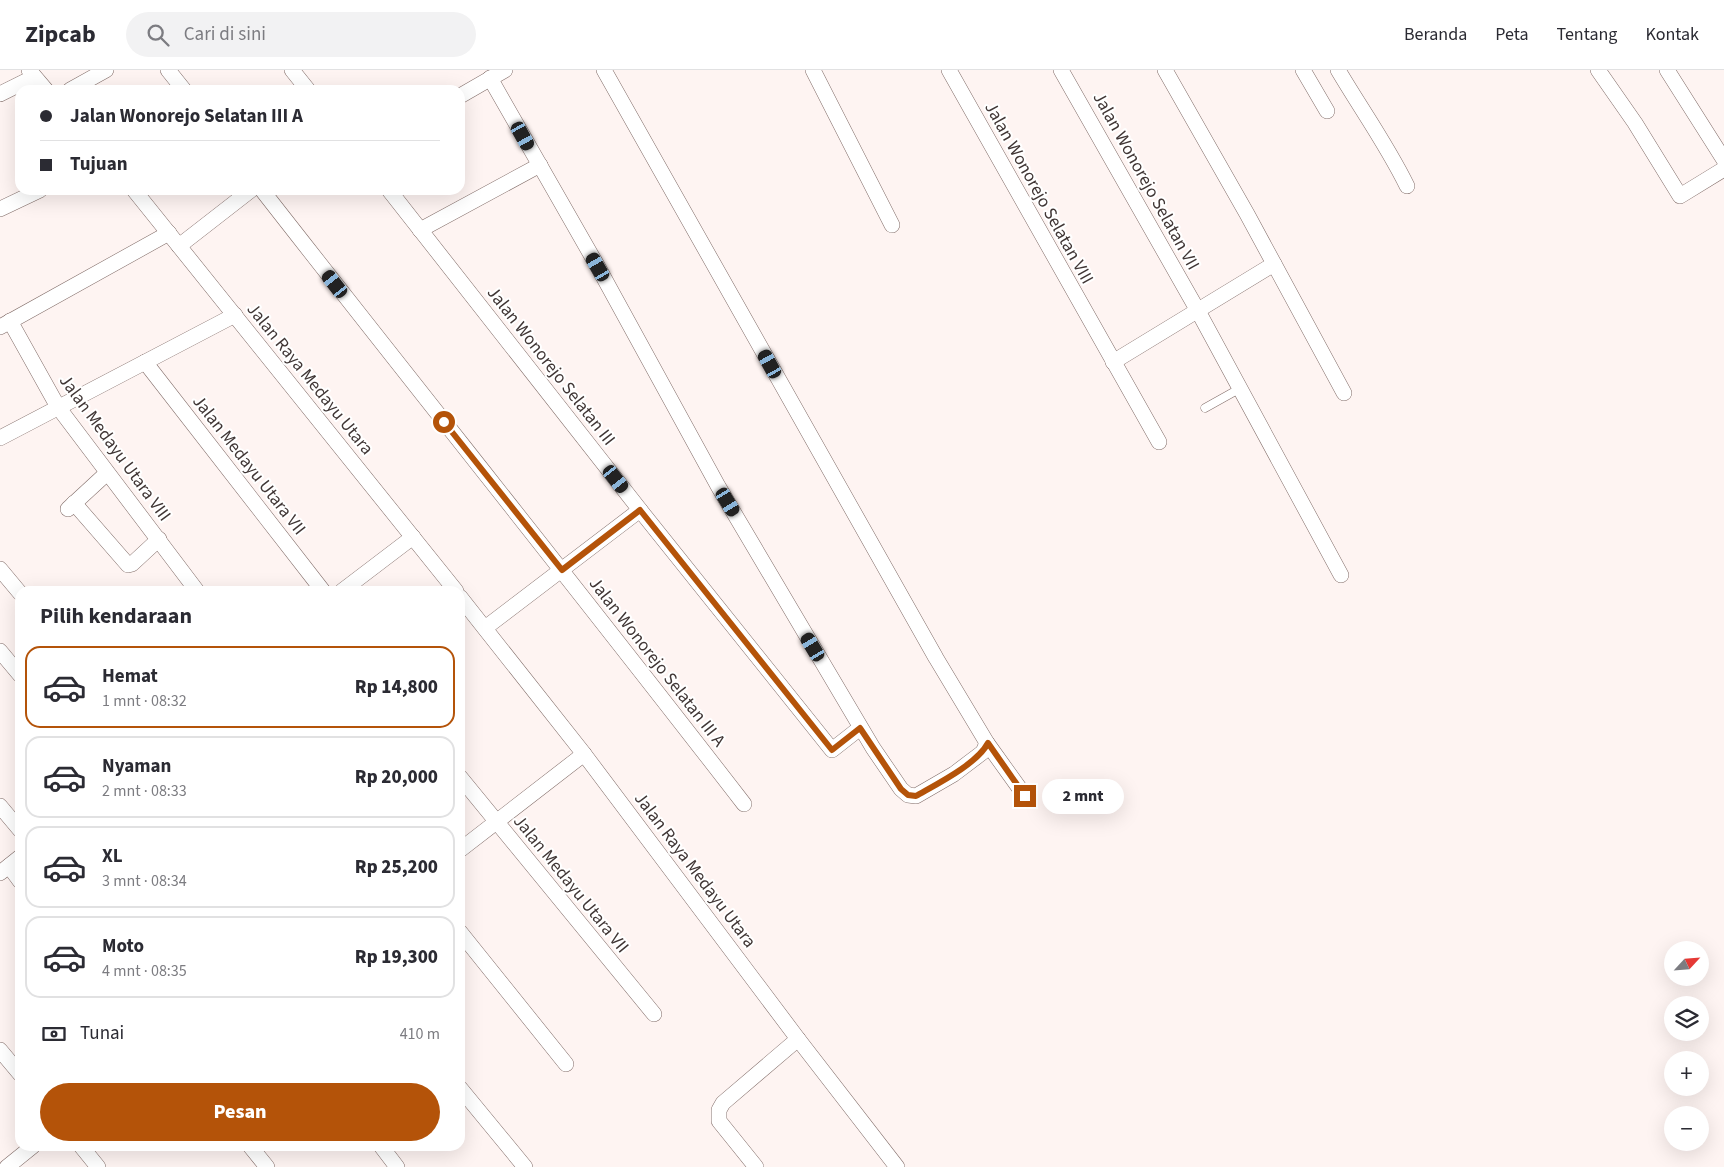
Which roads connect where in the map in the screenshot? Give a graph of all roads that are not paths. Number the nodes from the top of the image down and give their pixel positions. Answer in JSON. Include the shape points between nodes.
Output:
{"nodes":[{"id":1,"x":106,"y":70,"type":"edge"},
{"id":2,"x":168,"y":70,"type":"edge"},
{"id":3,"x":505,"y":70,"type":"edge"},
{"id":4,"x":604,"y":70,"type":"edge"},
{"id":5,"x":813,"y":70,"type":"edge"},
{"id":6,"x":948,"y":70,"type":"edge"},
{"id":7,"x":1061,"y":70,"type":"edge"},
{"id":8,"x":1165,"y":70,"type":"edge"},
{"id":9,"x":1303,"y":70,"type":"edge"},
{"id":10,"x":1338,"y":70,"type":"edge"},
{"id":11,"x":1598,"y":70,"type":"edge"},
{"id":12,"x":1667,"y":70,"type":"edge"},
{"id":13,"x":297,"y":72,"type":"edge"},
{"id":14,"x":31,"y":74,"type":"edge"},
{"id":15,"x":490,"y":78,"type":"junction"},
{"id":16,"x":41,"y":85,"type":"edge"},
{"id":17,"x":79,"y":85,"type":"edge"},
{"id":18,"x":180,"y":85,"type":"edge"},
{"id":19,"x":305,"y":85,"type":"edge"},
{"id":20,"x":465,"y":93,"type":"edge"},
{"id":21,"x":0,"y":94,"type":"edge"},
{"id":22,"x":1327,"y":111,"type":"dead end"},
{"id":23,"x":1724,"y":160,"type":"edge"},
{"id":24,"x":540,"y":165,"type":"junction"},
{"id":25,"x":1724,"y":169,"type":"edge"},
{"id":26,"x":1407,"y":186,"type":"dead end"},
{"id":27,"x":29,"y":195,"type":"edge"},
{"id":28,"x":138,"y":195,"type":"edge"},
{"id":29,"x":245,"y":195,"type":"edge"},
{"id":30,"x":266,"y":195,"type":"edge"},
{"id":31,"x":393,"y":195,"type":"edge"},
{"id":32,"x":0,"y":209,"type":"edge"},
{"id":33,"x":892,"y":225,"type":"dead end"},
{"id":34,"x":420,"y":230,"type":"junction"},
{"id":35,"x":169,"y":233,"type":"junction"},
{"id":36,"x":179,"y":246,"type":"junction"},
{"id":37,"x":1274,"y":264,"type":"junction"},
{"id":38,"x":1198,"y":311,"type":"junction"},
{"id":39,"x":235,"y":315,"type":"junction"},
{"id":40,"x":5,"y":324,"type":"edge"},
{"id":41,"x":145,"y":362,"type":"junction"},
{"id":42,"x":1113,"y":362,"type":"junction"},
{"id":43,"x":1238,"y":389,"type":"junction"},
{"id":44,"x":1344,"y":394,"type":"dead end"},
{"id":45,"x":58,"y":407,"type":"junction"},
{"id":46,"x":1205,"y":408,"type":"dead end"},
{"id":47,"x":0,"y":438,"type":"edge"},
{"id":48,"x":1159,"y":442,"type":"dead end"},
{"id":49,"x":107,"y":473,"type":"junction"},
{"id":50,"x":640,"y":510,"type":"junction"},
{"id":51,"x":413,"y":537,"type":"junction"},
{"id":52,"x":159,"y":539,"type":"junction"},
{"id":53,"x":562,"y":570,"type":"junction"},
{"id":54,"x":1341,"y":575,"type":"dead end"},
{"id":55,"x":3,"y":577,"type":"edge"},
{"id":56,"x":190,"y":586,"type":"edge"},
{"id":57,"x":319,"y":586,"type":"edge"},
{"id":58,"x":349,"y":586,"type":"edge"},
{"id":59,"x":452,"y":586,"type":"edge"},
{"id":60,"x":15,"y":588,"type":"edge"},
{"id":61,"x":465,"y":603,"type":"edge"},
{"id":62,"x":485,"y":628,"type":"junction"},
{"id":63,"x":0,"y":651,"type":"edge"},
{"id":64,"x":15,"y":668,"type":"edge"},
{"id":65,"x":860,"y":728,"type":"junction"},
{"id":66,"x":988,"y":743,"type":"junction"},
{"id":67,"x":584,"y":754,"type":"junction"},
{"id":68,"x":465,"y":783,"type":"edge"},
{"id":69,"x":1025,"y":796,"type":"dead end"},
{"id":70,"x":744,"y":804,"type":"dead end"},
{"id":71,"x":0,"y":806,"type":"edge"},
{"id":72,"x":496,"y":821,"type":"junction"},
{"id":73,"x":15,"y":824,"type":"edge"},
{"id":74,"x":465,"y":846,"type":"edge"},
{"id":75,"x":465,"y":938,"type":"edge"},
{"id":76,"x":654,"y":1014,"type":"dead end"},
{"id":77,"x":798,"y":1040,"type":"junction"},
{"id":78,"x":0,"y":1050,"type":"edge"},
{"id":79,"x":566,"y":1064,"type":"dead end"},
{"id":80,"x":15,"y":1068,"type":"edge"},
{"id":81,"x":465,"y":1094,"type":"edge"},
{"id":82,"x":27,"y":1151,"type":"edge"},
{"id":83,"x":85,"y":1151,"type":"edge"},
{"id":84,"x":254,"y":1151,"type":"edge"},
{"id":85,"x":385,"y":1151,"type":"edge"},
{"id":86,"x":747,"y":1164,"type":"edge"},
{"id":87,"x":8,"y":1167,"type":"edge"},
{"id":88,"x":98,"y":1167,"type":"edge"},
{"id":89,"x":267,"y":1167,"type":"edge"},
{"id":90,"x":397,"y":1167,"type":"edge"},
{"id":91,"x":525,"y":1167,"type":"edge"},
{"id":92,"x":897,"y":1167,"type":"edge"}],
"edges":[{"from":1,"to":17,"type":"street"},
{"from":2,"to":18,"type":"street"},
{"from":3,"to":15,"type":"street"},
{"from":4,"to":66,"type":"street","via":[[931,649]]},
{"from":5,"to":33,"type":"street"},
{"from":6,"to":42,"type":"street","name":"Jalan Wonorejo Selatan VIII"},
{"from":7,"to":38,"type":"street","name":"Jalan Wonorejo Selatan VII"},
{"from":8,"to":37,"type":"street"},
{"from":9,"to":22,"type":"street"},
{"from":10,"to":26,"type":"street"},
{"from":11,"to":25,"type":"street","via":[[1680,196]]},
{"from":12,"to":23,"type":"street"},
{"from":13,"to":19,"type":"street"},
{"from":14,"to":16,"type":"street"},
{"from":14,"to":21,"type":"street"},
{"from":15,"to":20,"type":"street"},
{"from":15,"to":24,"type":"street"},
{"from":24,"to":34,"type":"street"},
{"from":24,"to":65,"type":"street","via":[[718,486]]},
{"from":27,"to":32,"type":"street"},
{"from":28,"to":35,"type":"street","name":"Jalan Raya Medayu Utara"},
{"from":29,"to":36,"type":"street"},
{"from":30,"to":53,"type":"street","name":"Jalan Wonorejo Selatan III A"},
{"from":31,"to":34,"type":"street","name":"Jalan Wonorejo Selatan III"},
{"from":34,"to":50,"type":"street","name":"Jalan Wonorejo Selatan III"},
{"from":35,"to":36,"type":"street","name":"Jalan Raya Medayu Utara"},
{"from":35,"to":40,"type":"street"},
{"from":36,"to":39,"type":"street","name":"Jalan Raya Medayu Utara"},
{"from":37,"to":38,"type":"street"},
{"from":37,"to":44,"type":"street"},
{"from":38,"to":42,"type":"street"},
{"from":38,"to":43,"type":"street","name":"Jalan Wonorejo Selatan VII"},
{"from":39,"to":41,"type":"street"},
{"from":39,"to":51,"type":"street","name":"Jalan Raya Medayu Utara"},
{"from":40,"to":45,"type":"street","name":"Jalan Medayu Utara VIII"},
{"from":41,"to":45,"type":"street"},
{"from":41,"to":57,"type":"street","name":"Jalan Medayu Utara VII"},
{"from":42,"to":48,"type":"street","name":"Jalan Wonorejo Selatan VIII"},
{"from":43,"to":46,"type":"lane"},
{"from":43,"to":54,"type":"street","name":"Jalan Wonorejo Selatan VII"},
{"from":45,"to":47,"type":"street"},
{"from":45,"to":49,"type":"street","name":"Jalan Medayu Utara VIII"},
{"from":49,"to":52,"type":"street","name":"Jalan Medayu Utara VIII"},
{"from":49,"to":52,"type":"street","via":[[70,507],[128,565]]},
{"from":50,"to":53,"type":"street"},
{"from":50,"to":65,"type":"street","name":"Jalan Wonorejo Selatan III","via":[[832,750]]},
{"from":51,"to":58,"type":"street"},
{"from":51,"to":59,"type":"street","name":"Jalan Raya Medayu Utara"},
{"from":52,"to":56,"type":"street","name":"Jalan Medayu Utara VIII"},
{"from":53,"to":62,"type":"street"},
{"from":53,"to":70,"type":"street","name":"Jalan Wonorejo Selatan III A"},
{"from":55,"to":60,"type":"street"},
{"from":61,"to":62,"type":"street","name":"Jalan Raya Medayu Utara"},
{"from":62,"to":67,"type":"street","name":"Jalan Raya Medayu Utara"},
{"from":63,"to":64,"type":"street"},
{"from":65,"to":66,"type":"street","via":[[901,789],[916,796],[954,774],[983,752]]},
{"from":66,"to":69,"type":"street"},
{"from":67,"to":72,"type":"street"},
{"from":67,"to":77,"type":"street","name":"Jalan Raya Medayu Utara"},
{"from":68,"to":72,"type":"street","name":"Jalan Medayu Utara VII"},
{"from":71,"to":73,"type":"street"},
{"from":72,"to":74,"type":"street"},
{"from":72,"to":76,"type":"street","name":"Jalan Medayu Utara VII"},
{"from":75,"to":79,"type":"street"},
{"from":77,"to":86,"type":"street","via":[[723,1103],[719,1110],[719,1121]]},
{"from":77,"to":92,"type":"street","name":"Jalan Raya Medayu Utara"},
{"from":78,"to":80,"type":"street"},
{"from":81,"to":91,"type":"street"},
{"from":82,"to":87,"type":"street"},
{"from":83,"to":88,"type":"street"},
{"from":84,"to":89,"type":"street"},
{"from":85,"to":90,"type":"street"}]}
